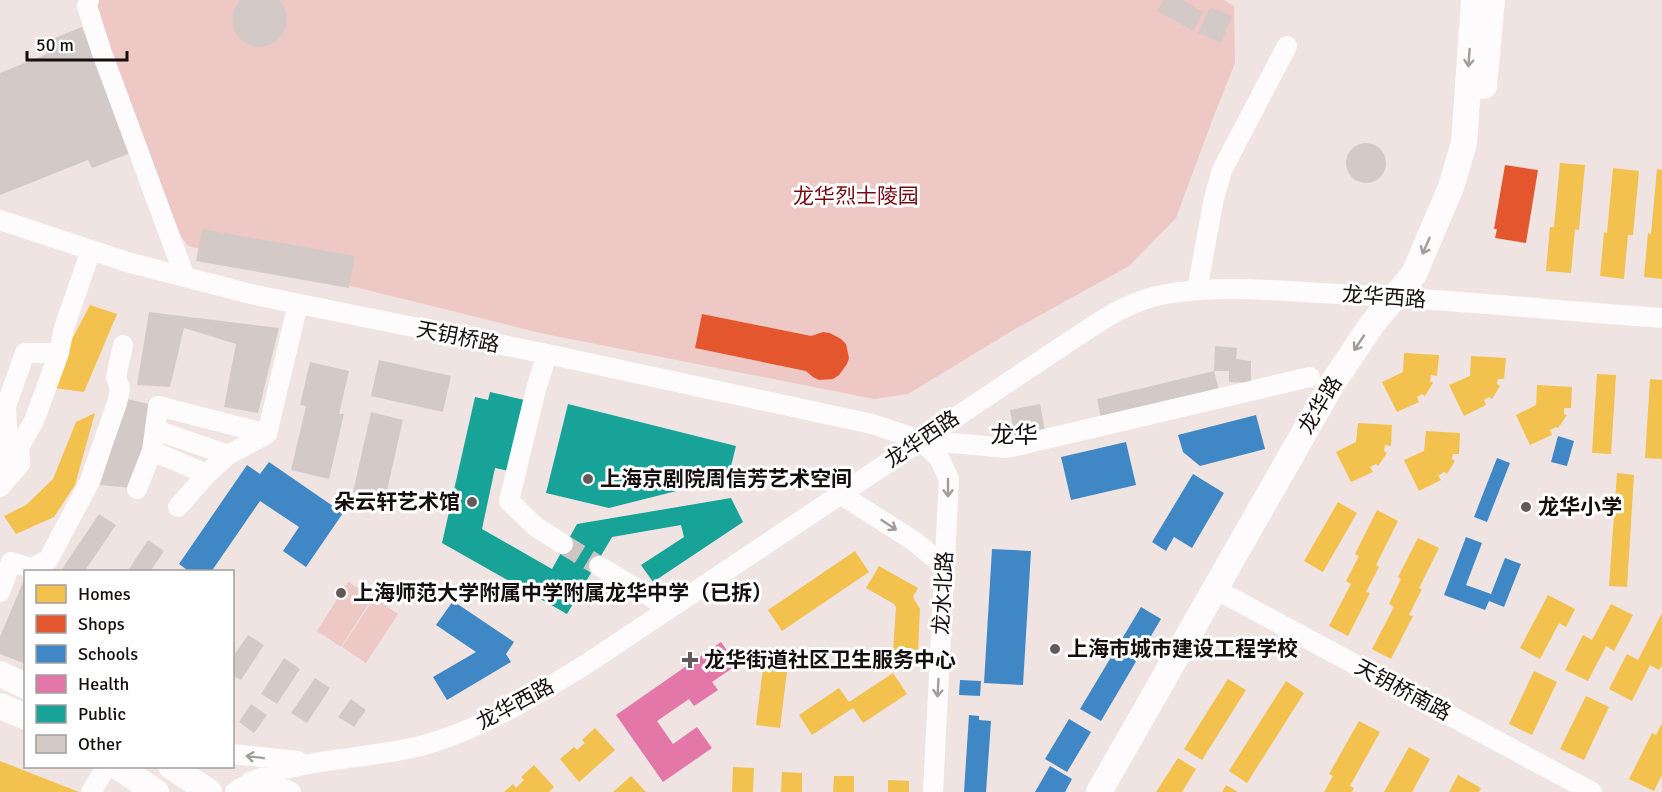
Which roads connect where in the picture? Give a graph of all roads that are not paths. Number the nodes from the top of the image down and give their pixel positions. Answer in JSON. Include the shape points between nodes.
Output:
{"nodes":[{"id":1,"x":89,"y":0,"type":"edge"},
{"id":2,"x":1474,"y":0,"type":"edge"},
{"id":3,"x":1492,"y":0,"type":"edge"},
{"id":4,"x":1287,"y":46,"type":"dead end"},
{"id":5,"x":0,"y":220,"type":"edge"},
{"id":6,"x":91,"y":250,"type":"junction"},
{"id":7,"x":185,"y":277,"type":"junction"},
{"id":8,"x":1197,"y":290,"type":"junction"},
{"id":9,"x":1406,"y":298,"type":"junction"},
{"id":10,"x":298,"y":304,"type":"junction"},
{"id":11,"x":1662,"y":318,"type":"edge"},
{"id":12,"x":123,"y":345,"type":"dead end"},
{"id":13,"x":59,"y":353,"type":"junction"},
{"id":14,"x":547,"y":354,"type":"junction"},
{"id":15,"x":1310,"y":377,"type":"dead end"},
{"id":16,"x":3,"y":415,"type":"edge"},
{"id":17,"x":156,"y":430,"type":"junction"},
{"id":18,"x":267,"y":434,"type":"junction"},
{"id":19,"x":920,"y":440,"type":"junction"},
{"id":20,"x":152,"y":451,"type":"junction"},
{"id":21,"x":228,"y":455,"type":"junction"},
{"id":22,"x":0,"y":474,"type":"edge"},
{"id":23,"x":207,"y":474,"type":"junction"},
{"id":24,"x":0,"y":487,"type":"edge"},
{"id":25,"x":136,"y":489,"type":"dead end"},
{"id":26,"x":840,"y":494,"type":"junction"},
{"id":27,"x":178,"y":507,"type":"dead end"},
{"id":28,"x":563,"y":544,"type":"tunnel mouth"},
{"id":29,"x":6,"y":560,"type":"edge"},
{"id":30,"x":598,"y":566,"type":"tunnel mouth"},
{"id":31,"x":944,"y":566,"type":"junction"},
{"id":32,"x":0,"y":592,"type":"edge"},
{"id":33,"x":1221,"y":592,"type":"junction"},
{"id":34,"x":669,"y":608,"type":"junction"},
{"id":35,"x":0,"y":674,"type":"edge"},
{"id":36,"x":24,"y":685,"type":"edge"},
{"id":37,"x":0,"y":706,"type":"edge"},
{"id":38,"x":24,"y":716,"type":"edge"},
{"id":39,"x":234,"y":754,"type":"edge"},
{"id":40,"x":319,"y":763,"type":"junction"},
{"id":41,"x":106,"y":768,"type":"edge"},
{"id":42,"x":120,"y":768,"type":"edge"},
{"id":43,"x":174,"y":768,"type":"edge"},
{"id":44,"x":242,"y":787,"type":"edge"},
{"id":45,"x":91,"y":792,"type":"edge"},
{"id":46,"x":156,"y":792,"type":"edge"},
{"id":47,"x":209,"y":792,"type":"edge"},
{"id":48,"x":291,"y":792,"type":"edge"},
{"id":49,"x":933,"y":792,"type":"edge"},
{"id":50,"x":1099,"y":792,"type":"edge"},
{"id":51,"x":1116,"y":792,"type":"edge"},
{"id":52,"x":1592,"y":792,"type":"edge"}],
"edges":[{"from":1,"to":7,"type":"street","via":[[87,6],[102,53]]},
{"from":2,"to":9,"type":"main road","name":"龙华路","one_way":true,"via":[[1464,143],[1451,187]]},
{"from":3,"to":9,"type":"main road","name":"龙华路","via":[[1478,147],[1467,192],[1432,277]]},
{"from":4,"to":8,"type":"street","via":[[1222,170]]},
{"from":5,"to":6,"type":"street","name":"天钥桥路"},
{"from":6,"to":7,"type":"street","name":"天钥桥路"},
{"from":6,"to":13,"type":"street"},
{"from":7,"to":10,"type":"street","name":"天钥桥路"},
{"from":8,"to":9,"type":"street","name":"龙华西路"},
{"from":8,"to":19,"type":"street","name":"龙华西路","via":[[1165,294],[1118,310]]},
{"from":9,"to":11,"type":"street","name":"龙华西路"},
{"from":9,"to":33,"type":"main road","name":"龙华路"},
{"from":10,"to":14,"type":"street","name":"天钥桥路"},
{"from":10,"to":18,"type":"street"},
{"from":12,"to":29,"type":"street","via":[[116,377],[120,389],[117,404],[89,483],[48,560],[31,568]]},
{"from":13,"to":16,"type":"street","via":[[25,353]]},
{"from":13,"to":24,"type":"street","via":[[34,421],[19,447],[20,464]]},
{"from":14,"to":19,"type":"street","name":"天钥桥路","via":[[872,424]]},
{"from":14,"to":28,"type":"street","via":[[509,501],[536,527]]},
{"from":15,"to":19,"type":"street","via":[[1007,448]]},
{"from":16,"to":22,"type":"street","via":[[8,446]]},
{"from":17,"to":18,"type":"street","via":[[158,406]]},
{"from":17,"to":20,"type":"street"},
{"from":17,"to":21,"type":"street"},
{"from":18,"to":21,"type":"street"},
{"from":19,"to":26,"type":"street","name":"龙华西路"},
{"from":19,"to":31,"type":"street","name":"龙水北路","one_way":true,"via":[[939,458],[949,479]]},
{"from":20,"to":23,"type":"street"},
{"from":20,"to":25,"type":"street"},
{"from":21,"to":23,"type":"street"},
{"from":23,"to":27,"type":"street"},
{"from":26,"to":31,"type":"street","one_way":true,"via":[[914,541]]},
{"from":26,"to":34,"type":"street","name":"龙华西路"},
{"from":29,"to":32,"type":"street"},
{"from":30,"to":34,"type":"street"},
{"from":31,"to":49,"type":"street","name":"龙水北路","one_way":true},
{"from":33,"to":50,"type":"main road","name":"龙华路"},
{"from":33,"to":51,"type":"main road","name":"龙华路"},
{"from":33,"to":52,"type":"street","name":"天钥桥南路"},
{"from":34,"to":40,"type":"street","name":"龙华西路","via":[[539,693],[468,729],[387,754]]},
{"from":35,"to":36,"type":"main road"},
{"from":37,"to":38,"type":"main road"},
{"from":40,"to":39,"type":"street","one_way":true},
{"from":40,"to":44,"type":"street","name":"龙华西路","via":[[270,773]]},
{"from":41,"to":45,"type":"street"},
{"from":42,"to":46,"type":"main road"},
{"from":43,"to":47,"type":"main road"},
{"from":44,"to":48,"type":"street","via":[[276,785]]}]}
